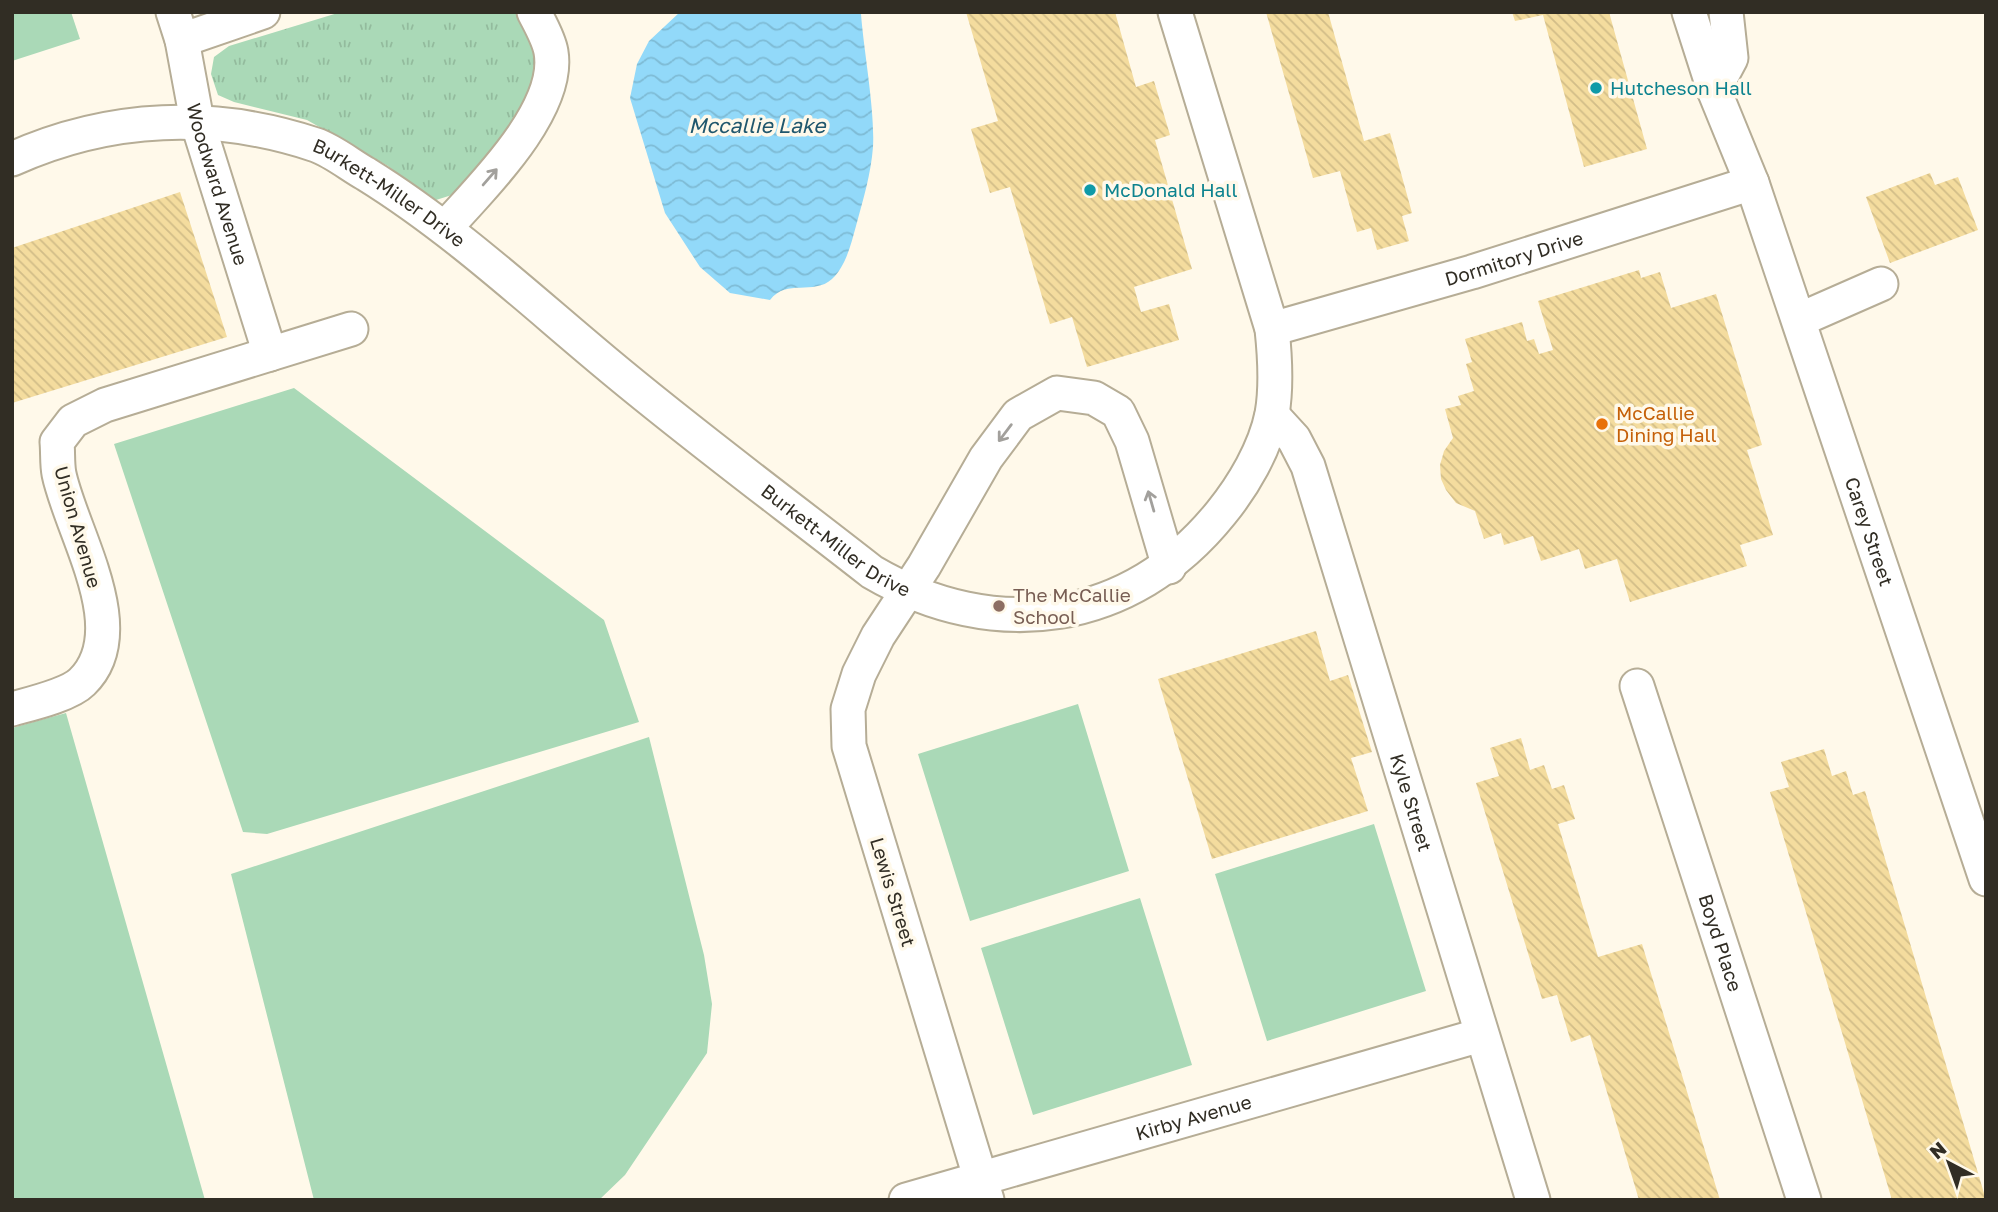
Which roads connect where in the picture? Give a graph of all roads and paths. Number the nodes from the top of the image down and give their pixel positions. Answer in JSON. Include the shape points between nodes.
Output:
{"nodes":[{"id":1,"x":263,"y":12,"type":"edge"},
{"id":2,"x":534,"y":12,"type":"edge"},
{"id":3,"x":1175,"y":12,"type":"edge"},
{"id":4,"x":1689,"y":12,"type":"edge"},
{"id":5,"x":1726,"y":12,"type":"edge"},
{"id":6,"x":177,"y":26,"type":"edge"},
{"id":7,"x":1714,"y":90,"type":"junction"},
{"id":8,"x":197,"y":121,"type":"junction"},
{"id":9,"x":12,"y":159,"type":"edge"},
{"id":10,"x":1752,"y":183,"type":"junction"},
{"id":11,"x":445,"y":228,"type":"junction"},
{"id":12,"x":1881,"y":284,"type":"dead end"},
{"id":13,"x":1799,"y":320,"type":"junction"},
{"id":14,"x":351,"y":329,"type":"dead end"},
{"id":15,"x":1272,"y":329,"type":"junction"},
{"id":16,"x":270,"y":354,"type":"junction"},
{"id":17,"x":1272,"y":415,"type":"junction"},
{"id":18,"x":1169,"y":567,"type":"junction"},
{"id":19,"x":905,"y":591,"type":"junction"},
{"id":20,"x":1637,"y":686,"type":"dead end"},
{"id":21,"x":12,"y":709,"type":"edge"},
{"id":22,"x":1986,"y":879,"type":"edge"},
{"id":23,"x":1481,"y":1035,"type":"junction"},
{"id":24,"x":983,"y":1189,"type":"edge"},
{"id":25,"x":906,"y":1200,"type":"edge"},
{"id":26,"x":1533,"y":1200,"type":"edge"},
{"id":27,"x":1804,"y":1200,"type":"edge"}],
"edges":[{"from":1,"to":6,"type":"street"},
{"from":11,"to":2,"type":"street","one_way":true,"via":[[530,127],[547,88],[551,53]]},
{"from":3,"to":15,"type":"street","name":"Burkett-Miller Drive"},
{"from":4,"to":7,"type":"street","name":"Carey Street"},
{"from":5,"to":7,"type":"street","via":[[1731,58]]},
{"from":6,"to":8,"type":"street","name":"Woodward Avenue"},
{"from":7,"to":10,"type":"street","name":"Carey Street"},
{"from":8,"to":9,"type":"street","name":"Burkett-Miller Drive","via":[[144,122],[88,134]]},
{"from":8,"to":11,"type":"street","name":"Burkett-Miller Drive","via":[[262,130],[319,146]]},
{"from":8,"to":16,"type":"street","name":"Woodward Avenue"},
{"from":10,"to":13,"type":"street","name":"Carey Street"},
{"from":10,"to":15,"type":"street","name":"Dormitory Drive","via":[[1472,272]]},
{"from":11,"to":19,"type":"street","name":"Burkett-Miller Drive","via":[[621,375],[872,572]]},
{"from":12,"to":13,"type":"street"},
{"from":13,"to":22,"type":"street","name":"Carey Street"},
{"from":14,"to":16,"type":"street","name":"Union Avenue"},
{"from":15,"to":17,"type":"street","name":"Burkett-Miller Drive","via":[[1276,368]]},
{"from":16,"to":21,"type":"street","name":"Union Avenue","via":[[104,404],[74,421],[57,442],[59,474],[100,603],[103,632],[99,660],[81,684]]},
{"from":17,"to":18,"type":"street","name":"Burkett-Miller Drive","via":[[1234,498]]},
{"from":17,"to":23,"type":"street","name":"Kyle Street","via":[[1294,439],[1308,466]]},
{"from":18,"to":19,"type":"street","name":"Burkett-Miller Drive","via":[[1089,607],[1045,614],[961,608]]},
{"from":18,"to":19,"type":"street","name":"Lewis Street","one_way":true,"via":[[1132,441],[1118,412],[1094,398],[1057,393],[1018,415],[986,458]]},
{"from":19,"to":24,"type":"street","name":"Lewis Street","via":[[859,674],[848,709],[849,746]]},
{"from":20,"to":27,"type":"street","name":"Boyd Place"},
{"from":23,"to":24,"type":"street","name":"Kirby Avenue"},
{"from":23,"to":26,"type":"street","name":"Kyle Street"},
{"from":24,"to":25,"type":"street","name":"Kirby Avenue"}]}
